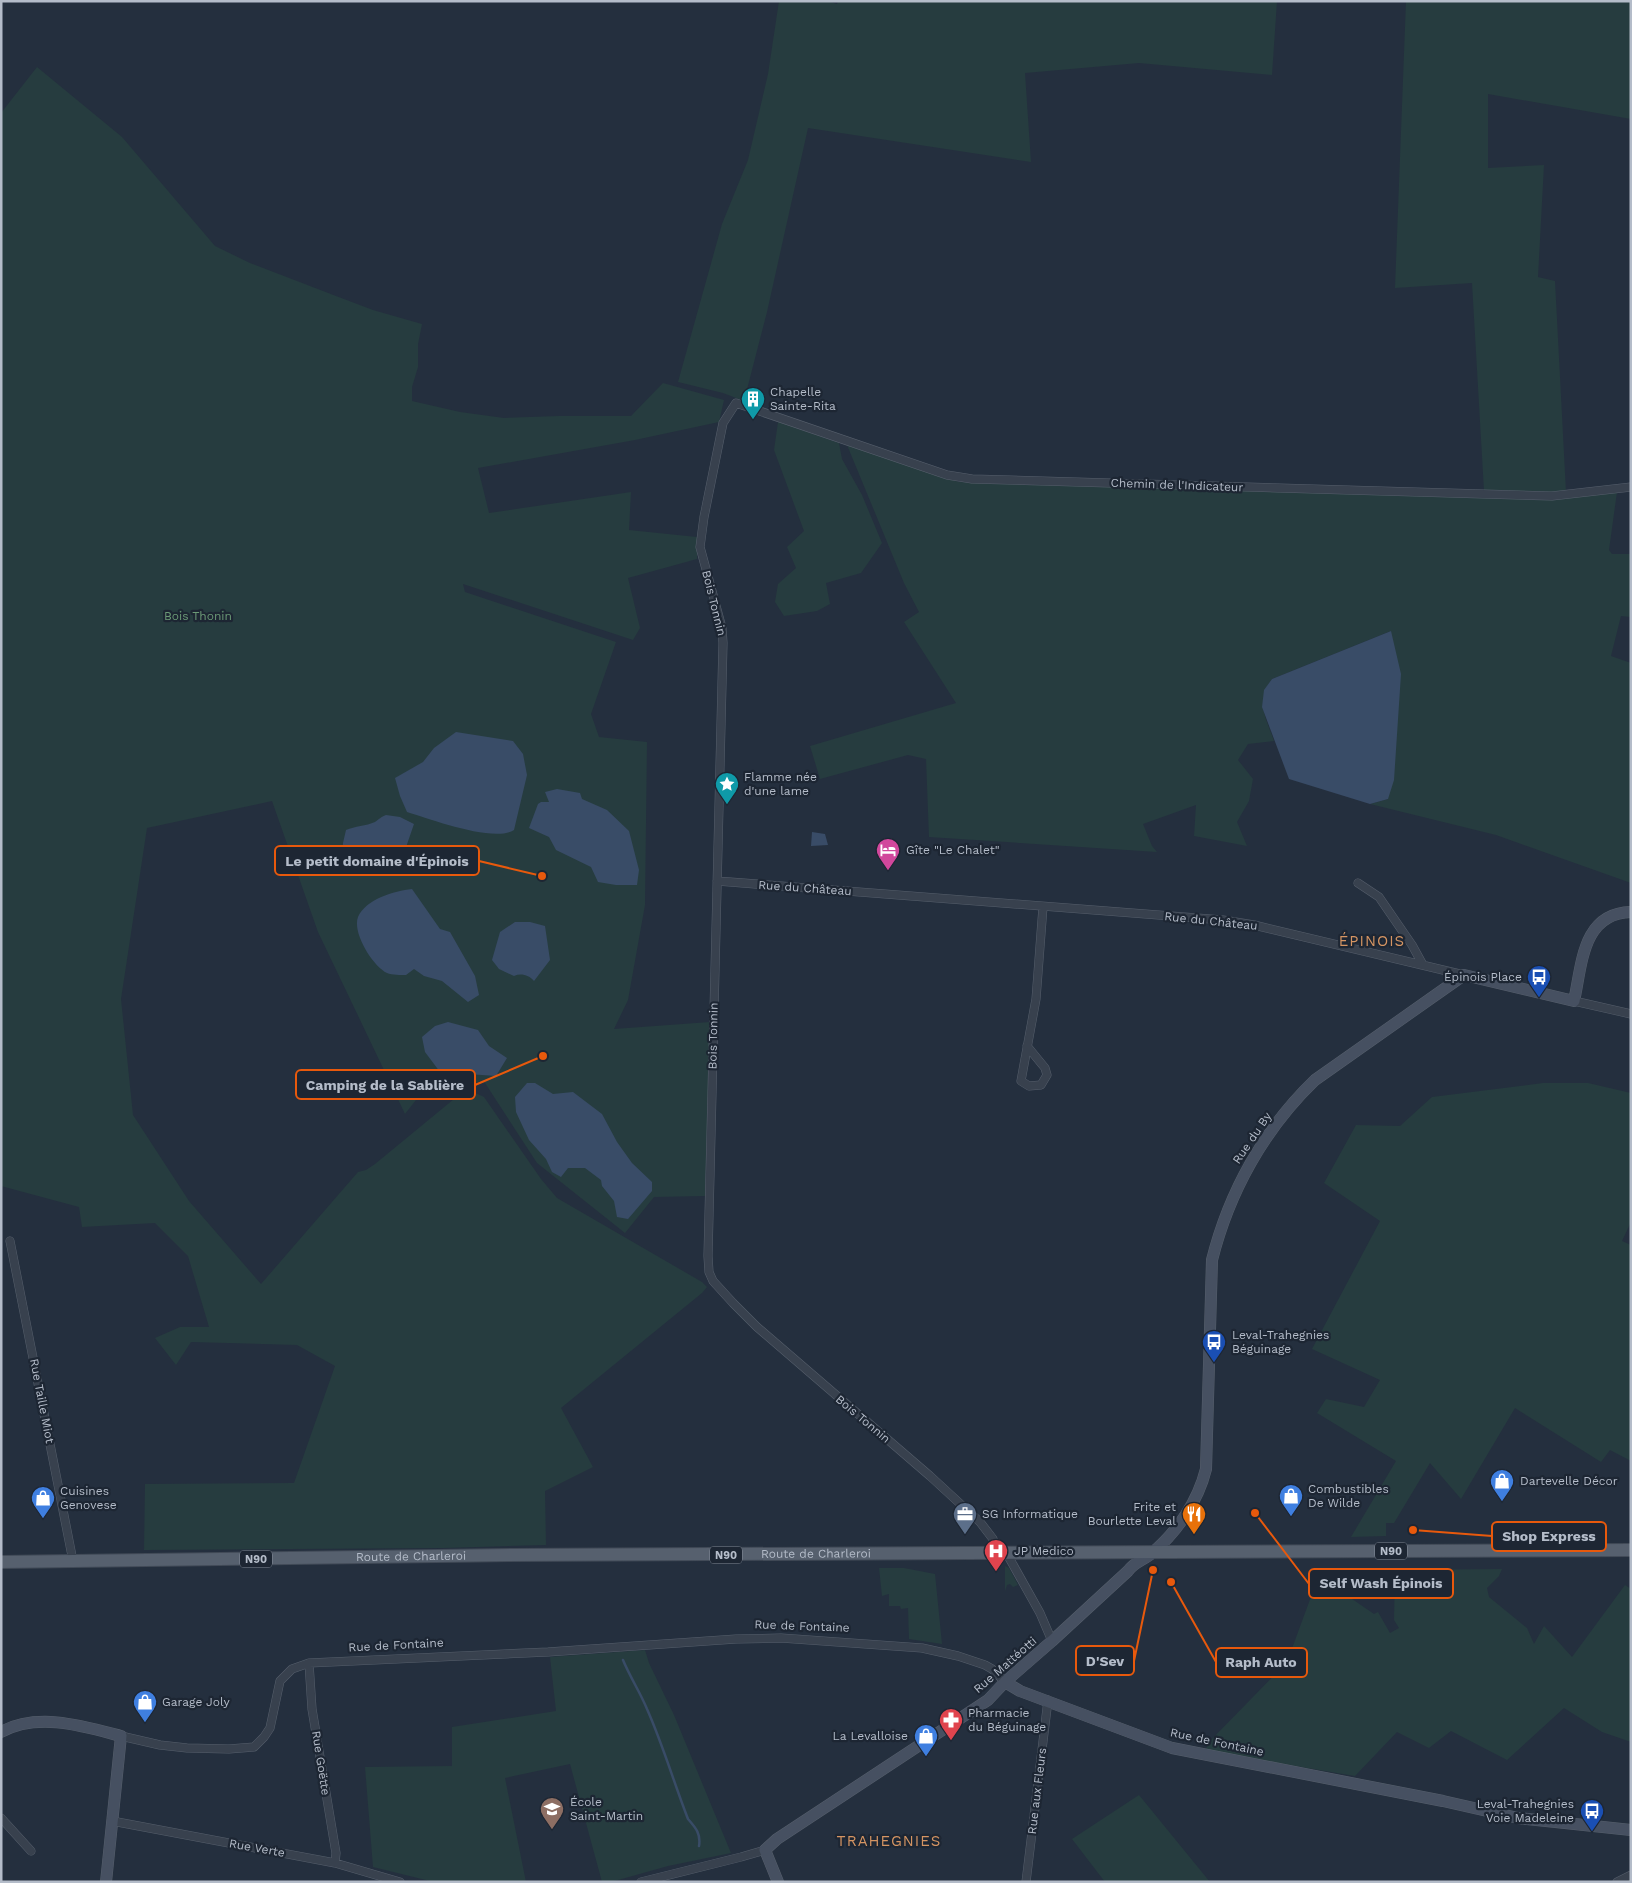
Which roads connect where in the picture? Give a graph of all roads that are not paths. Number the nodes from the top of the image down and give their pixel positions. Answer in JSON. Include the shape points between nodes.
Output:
{"nodes":[{"id":1,"x":736,"y":403,"type":"joint"},
{"id":2,"x":1631,"y":487,"type":"edge"},
{"id":3,"x":717,"y":881,"type":"junction"},
{"id":4,"x":1358,"y":883,"type":"dead end"},
{"id":5,"x":1043,"y":907,"type":"junction"},
{"id":6,"x":1631,"y":912,"type":"edge"},
{"id":7,"x":1423,"y":965,"type":"junction"},
{"id":8,"x":1464,"y":975,"type":"junction"},
{"id":9,"x":1574,"y":1001,"type":"junction"},
{"id":10,"x":1631,"y":1014,"type":"edge"},
{"id":11,"x":1027,"y":1046,"type":"junction"},
{"id":12,"x":10,"y":1241,"type":"dead end"},
{"id":13,"x":1631,"y":1550,"type":"edge"},
{"id":14,"x":1152,"y":1553,"type":"junction"},
{"id":15,"x":1001,"y":1554,"type":"junction"},
{"id":16,"x":1,"y":1562,"type":"edge"},
{"id":17,"x":73,"y":1562,"type":"junction"},
{"id":18,"x":1052,"y":1641,"type":"junction"},
{"id":19,"x":309,"y":1663,"type":"junction"},
{"id":20,"x":1005,"y":1682,"type":"junction"},
{"id":21,"x":1048,"y":1700,"type":"junction"},
{"id":22,"x":1,"y":1732,"type":"edge"},
{"id":23,"x":121,"y":1736,"type":"junction"},
{"id":24,"x":1,"y":1818,"type":"edge"},
{"id":25,"x":112,"y":1821,"type":"junction"},
{"id":26,"x":1631,"y":1830,"type":"edge"},
{"id":27,"x":765,"y":1850,"type":"junction"},
{"id":28,"x":31,"y":1851,"type":"dead end"},
{"id":29,"x":335,"y":1863,"type":"junction"},
{"id":30,"x":1631,"y":1875,"type":"edge"},
{"id":31,"x":106,"y":1882,"type":"edge"},
{"id":32,"x":400,"y":1882,"type":"edge"},
{"id":33,"x":642,"y":1882,"type":"edge"},
{"id":34,"x":778,"y":1882,"type":"edge"},
{"id":35,"x":1026,"y":1882,"type":"edge"},
{"id":36,"x":1617,"y":1882,"type":"edge"}],
"edges":[{"from":1,"to":2,"type":"street","name":"Chemin de l'Indicateur","via":[[947,475],[972,479],[1552,496]]},
{"from":1,"to":3,"type":"street","name":"Bois Tonnin","via":[[724,423],[700,547],[724,643]]},
{"from":3,"to":5,"type":"street","name":"Rue du Château"},
{"from":3,"to":15,"type":"street","name":"Bois Tonnin","via":[[709,1272],[756,1327],[980,1522]]},
{"from":4,"to":7,"type":"street","via":[[1380,897]]},
{"from":5,"to":7,"type":"street","name":"Rue du Château","via":[[1254,924]]},
{"from":5,"to":11,"type":"street","via":[[1036,999]]},
{"from":6,"to":9,"type":"street","via":[[1615,914],[1591,932]]},
{"from":7,"to":8,"type":"street","name":"Rue du Château"},
{"from":8,"to":9,"type":"street"},
{"from":8,"to":14,"type":"street","name":"Rue du By","via":[[1315,1080],[1296,1099],[1247,1168],[1226,1215],[1212,1260],[1203,1480],[1189,1510]]},
{"from":9,"to":10,"type":"street"},
{"from":11,"to":11,"type":"street","via":[[1045,1068],[1046,1075],[1041,1085],[1029,1086],[1021,1081]]},
{"from":12,"to":17,"type":"street","name":"Rue Taille Miot"},
{"from":13,"to":14,"type":"main road","name":"Route de Charleroi","number":"N90"},
{"from":14,"to":15,"type":"main road","name":"Route de Charleroi","number":"N90"},
{"from":14,"to":18,"type":"street","name":"Rue Mattéotti","via":[[1131,1566]]},
{"from":15,"to":17,"type":"main road","name":"Route de Charleroi","number":"N90"},
{"from":15,"to":18,"type":"street","name":"Bois Tonnin","via":[[1040,1613]]},
{"from":16,"to":17,"type":"main road","name":"Route de Charleroi","number":"N90"},
{"from":18,"to":20,"type":"street","name":"Rue Mattéotti"},
{"from":19,"to":20,"type":"street","name":"Rue de Fontaine","via":[[781,1638],[922,1648],[985,1665]]},
{"from":19,"to":23,"type":"street","name":"Rue de Fontaine","via":[[292,1668],[280,1681],[270,1728],[254,1747],[187,1748]]},
{"from":19,"to":29,"type":"street","name":"Rue Goëtte","via":[[312,1710]]},
{"from":20,"to":21,"type":"street","name":"Rue de Fontaine","via":[[1020,1691]]},
{"from":20,"to":27,"type":"street","name":"Rue Mattéotti","via":[[988,1700],[799,1824]]},
{"from":21,"to":26,"type":"street","name":"Rue de Fontaine","via":[[1172,1748],[1518,1818]]},
{"from":21,"to":35,"type":"street","name":"Rue aux Fleurs"},
{"from":22,"to":23,"type":"street","name":"Rue de Fontaine","via":[[36,1721]]},
{"from":23,"to":25,"type":"street"},
{"from":24,"to":28,"type":"street"},
{"from":25,"to":29,"type":"street","name":"Rue Verte"},
{"from":25,"to":31,"type":"street"},
{"from":27,"to":33,"type":"street"},
{"from":27,"to":34,"type":"street"},
{"from":29,"to":32,"type":"street","name":"Rue Verte"},
{"from":30,"to":36,"type":"street"}]}
